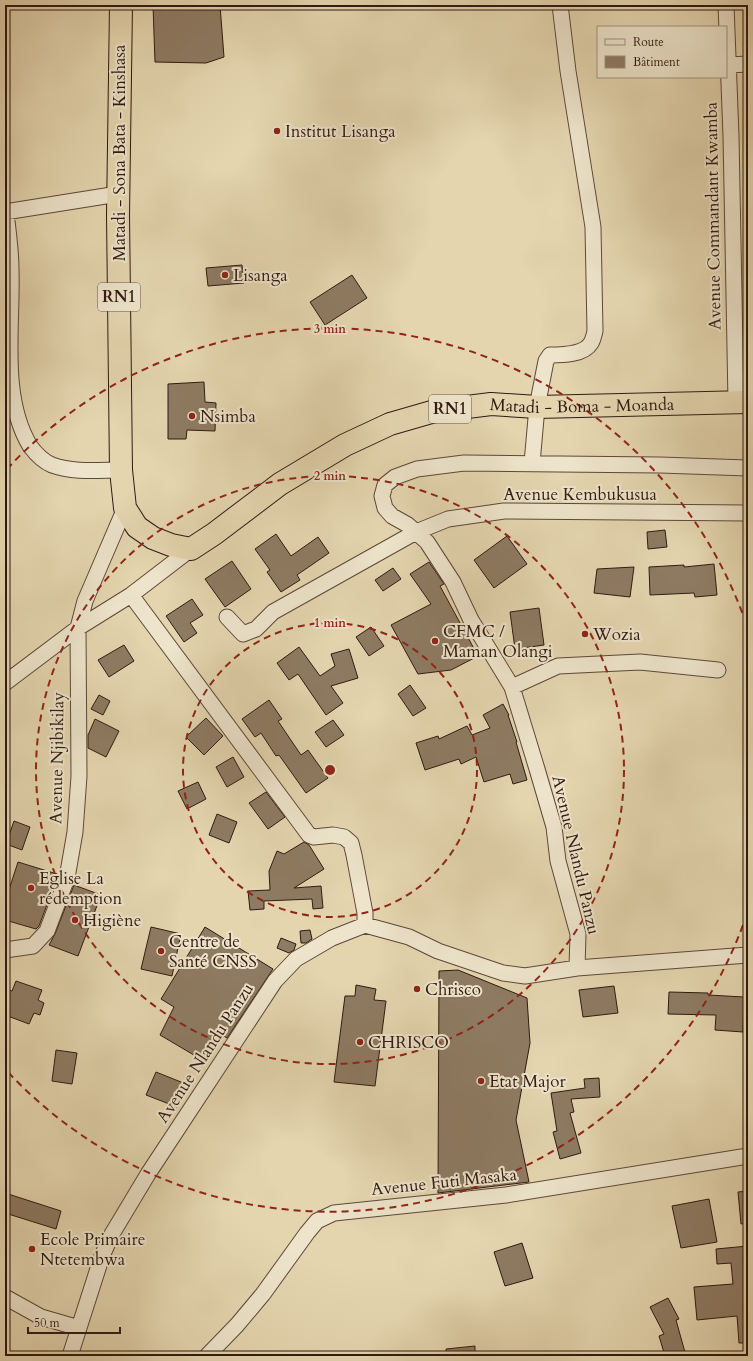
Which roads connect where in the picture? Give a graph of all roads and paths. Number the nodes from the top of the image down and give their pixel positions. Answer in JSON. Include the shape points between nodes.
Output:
{"nodes":[{"id":1,"x":120,"y":5,"type":"edge"},
{"id":2,"x":560,"y":5,"type":"edge"},
{"id":3,"x":726,"y":5,"type":"edge"},
{"id":4,"x":748,"y":64,"type":"edge"},
{"id":5,"x":729,"y":65,"type":"junction"},
{"id":6,"x":118,"y":194,"type":"junction"},
{"id":7,"x":6,"y":212,"type":"edge"},
{"id":8,"x":742,"y":402,"type":"edge"},
{"id":9,"x":537,"y":407,"type":"junction"},
{"id":10,"x":532,"y":463,"type":"junction"},
{"id":11,"x":748,"y":468,"type":"edge"},
{"id":12,"x":121,"y":470,"type":"junction"},
{"id":13,"x":125,"y":508,"type":"junction"},
{"id":14,"x":748,"y":513,"type":"edge"},
{"id":15,"x":416,"y":532,"type":"junction"},
{"id":16,"x":191,"y":550,"type":"junction"},
{"id":17,"x":131,"y":595,"type":"junction"},
{"id":18,"x":227,"y":617,"type":"dead end"},
{"id":19,"x":78,"y":628,"type":"junction"},
{"id":20,"x":718,"y":670,"type":"dead end"},
{"id":21,"x":5,"y":683,"type":"edge"},
{"id":22,"x":512,"y":687,"type":"junction"},
{"id":23,"x":365,"y":924,"type":"junction"},
{"id":24,"x":5,"y":950,"type":"edge"},
{"id":25,"x":748,"y":955,"type":"edge"},
{"id":26,"x":577,"y":968,"type":"junction"},
{"id":27,"x":748,"y":1156,"type":"edge"},
{"id":28,"x":5,"y":1297,"type":"edge"},
{"id":29,"x":78,"y":1328,"type":"junction"},
{"id":30,"x":70,"y":1356,"type":"edge"},
{"id":31,"x":207,"y":1356,"type":"edge"}],
"edges":[{"from":1,"to":6,"type":"highway","name":"Matadi - Sona Bata - Kinshasa","number":"RN1"},
{"from":2,"to":9,"type":"street","via":[[593,227],[595,331],[590,344],[582,350],[566,355],[550,355],[546,361]]},
{"from":3,"to":5,"type":"street","name":"Avenue Commandant Kwamba"},
{"from":4,"to":5,"type":"street"},
{"from":5,"to":8,"type":"street","name":"Avenue Commandant Kwamba"},
{"from":6,"to":7,"type":"street"},
{"from":6,"to":12,"type":"highway","name":"Matadi - Sona Bata - Kinshasa","number":"RN1"},
{"from":7,"to":12,"type":"street","via":[[11,269],[8,379],[12,413],[22,436],[37,456],[52,465],[79,471]]},
{"from":8,"to":9,"type":"highway","name":"Matadi - Boma - Moanda","number":"RN1"},
{"from":9,"to":10,"type":"street"},
{"from":9,"to":16,"type":"highway","name":"Matadi - Boma - Moanda","number":"RN1","via":[[491,404],[435,411],[390,424],[344,445],[280,484]]},
{"from":10,"to":11,"type":"street"},
{"from":10,"to":15,"type":"street","name":"Avenue Nlandu Panzu","via":[[464,463],[417,469],[395,477],[385,486],[382,496],[384,508]]},
{"from":12,"to":13,"type":"highway","name":"Matadi - Sona Bata - Kinshasa","number":"RN1"},
{"from":13,"to":16,"type":"highway","name":"Matadi - Sona Bata - Kinshasa","number":"RN1","via":[[138,527],[153,538]]},
{"from":13,"to":19,"type":"street","name":"Avenue Njibikilay","via":[[88,594]]},
{"from":14,"to":15,"type":"street","name":"Avenue Kembukusua","via":[[504,511],[448,519]]},
{"from":15,"to":18,"type":"street","name":"Avenue Kembukusua","via":[[274,612],[256,629],[243,634]]},
{"from":15,"to":22,"type":"street","name":"Avenue Nlandu Panzu","via":[[438,557],[471,620]]},
{"from":16,"to":17,"type":"street"},
{"from":17,"to":19,"type":"street"},
{"from":17,"to":23,"type":"street","via":[[309,834],[314,837],[344,837],[351,843]]},
{"from":19,"to":21,"type":"street"},
{"from":19,"to":24,"type":"street","name":"Avenue Njibikilay","via":[[79,776],[75,832],[67,878],[47,931],[33,946]]},
{"from":20,"to":22,"type":"street","via":[[640,662],[558,666]]},
{"from":22,"to":26,"type":"street","name":"Avenue Nlandu Panzu","via":[[554,827],[558,861],[578,934]]},
{"from":23,"to":26,"type":"street","via":[[409,937],[438,951],[503,973],[525,976]]},
{"from":23,"to":29,"type":"street","name":"Avenue Nlandu Panzu","via":[[332,938],[296,959],[275,981],[148,1174],[112,1234]]},
{"from":25,"to":26,"type":"street"},
{"from":27,"to":31,"type":"street","name":"Avenue Futi Masaka","via":[[506,1195],[334,1213],[317,1221],[262,1294]]},
{"from":28,"to":29,"type":"street","via":[[41,1317]]},
{"from":29,"to":30,"type":"street","name":"Avenue Nlandu Panzu"}]}
